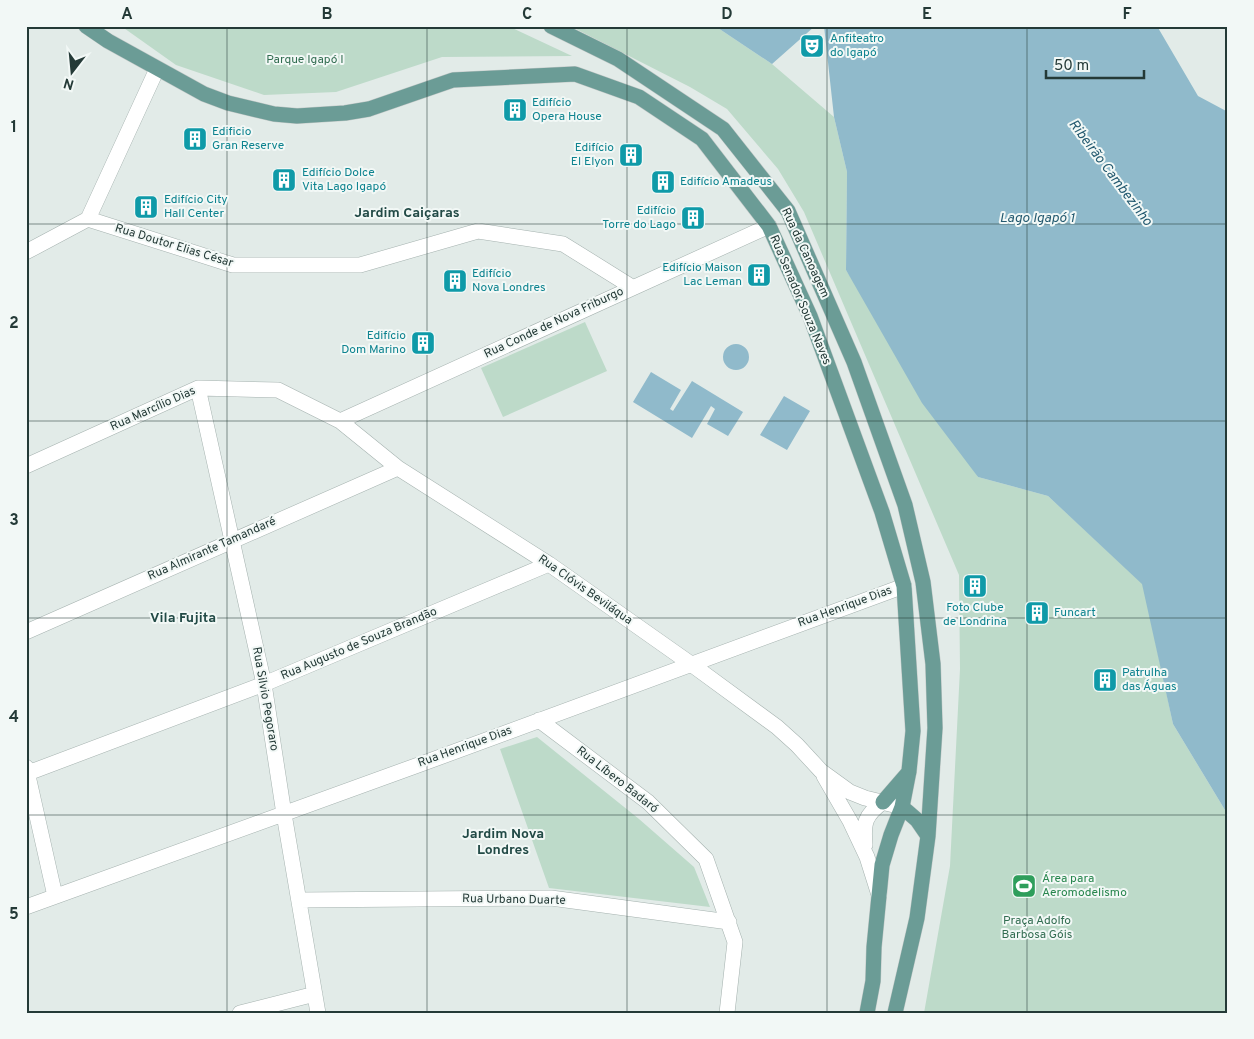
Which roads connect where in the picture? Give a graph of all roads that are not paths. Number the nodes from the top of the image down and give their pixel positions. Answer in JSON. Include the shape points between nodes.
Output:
{"nodes":[{"id":1,"x":86,"y":26,"type":"edge"},
{"id":2,"x":551,"y":26,"type":"edge"},
{"id":3,"x":157,"y":69,"type":"junction"},
{"id":4,"x":88,"y":219,"type":"junction"},
{"id":5,"x":769,"y":226,"type":"junction"},
{"id":6,"x":26,"y":252,"type":"edge"},
{"id":7,"x":632,"y":287,"type":"junction"},
{"id":8,"x":198,"y":388,"type":"junction"},
{"id":9,"x":340,"y":421,"type":"junction"},
{"id":10,"x":26,"y":466,"type":"edge"},
{"id":11,"x":398,"y":468,"type":"junction"},
{"id":12,"x":232,"y":540,"type":"junction"},
{"id":13,"x":549,"y":564,"type":"junction"},
{"id":14,"x":904,"y":586,"type":"junction"},
{"id":15,"x":26,"y":632,"type":"edge"},
{"id":16,"x":691,"y":664,"type":"junction"},
{"id":17,"x":264,"y":684,"type":"junction"},
{"id":18,"x":538,"y":720,"type":"junction"},
{"id":19,"x":27,"y":770,"type":"edge"},
{"id":20,"x":821,"y":771,"type":"junction"},
{"id":21,"x":910,"y":771,"type":"junction"},
{"id":22,"x":883,"y":802,"type":"junction"},
{"id":23,"x":902,"y":807,"type":"junction"},
{"id":24,"x":284,"y":814,"type":"junction"},
{"id":25,"x":928,"y":836,"type":"junction"},
{"id":26,"x":866,"y":857,"type":"junction"},
{"id":27,"x":879,"y":895,"type":"junction"},
{"id":28,"x":55,"y":896,"type":"junction"},
{"id":29,"x":298,"y":900,"type":"junction"},
{"id":30,"x":26,"y":907,"type":"edge"},
{"id":31,"x":729,"y":922,"type":"junction"},
{"id":32,"x":315,"y":994,"type":"junction"},
{"id":33,"x":240,"y":1013,"type":"edge"},
{"id":34,"x":318,"y":1013,"type":"edge"},
{"id":35,"x":727,"y":1013,"type":"edge"},
{"id":36,"x":867,"y":1013,"type":"edge"},
{"id":37,"x":895,"y":1013,"type":"edge"}],
"edges":[{"from":1,"to":3,"type":"main road","name":"Rua Senador Souza Naves"},
{"from":2,"to":25,"type":"main road","name":"Rua da Canoagem","via":[[618,59],[723,129],[788,211],[854,362],[905,504],[923,582],[933,664],[935,728]]},
{"from":3,"to":4,"type":"street"},
{"from":3,"to":5,"type":"main road","name":"Rua Senador Souza Naves","via":[[228,103],[297,116],[370,109],[453,80],[575,74],[640,97],[702,139]]},
{"from":4,"to":6,"type":"street"},
{"from":4,"to":7,"type":"street","name":"Rua Doutor Elias César","via":[[233,265],[360,265],[478,231],[563,244]]},
{"from":5,"to":7,"type":"street","name":"Rua Conde de Nova Friburgo"},
{"from":5,"to":14,"type":"main road","name":"Rua Senador Souza Naves","via":[[813,326],[882,512]]},
{"from":7,"to":9,"type":"street","name":"Rua Conde de Nova Friburgo"},
{"from":8,"to":9,"type":"street","name":"Rua Marcílio Dias","via":[[278,390]]},
{"from":8,"to":10,"type":"street","name":"Rua Marcílio Dias"},
{"from":8,"to":12,"type":"street","name":"Rua Silvio Pegoraro"},
{"from":9,"to":11,"type":"street","name":"Rua Clóvis Beviláqua"},
{"from":11,"to":12,"type":"street","name":"Rua Almirante Tamandaré"},
{"from":11,"to":13,"type":"street","name":"Rua Clóvis Beviláqua"},
{"from":12,"to":15,"type":"street","name":"Rua Almirante Tamandaré"},
{"from":12,"to":17,"type":"street","name":"Rua Silvio Pegoraro"},
{"from":13,"to":16,"type":"street","name":"Rua Clóvis Beviláqua"},
{"from":13,"to":17,"type":"street","name":"Rua Augusto de Souza Brandão"},
{"from":14,"to":16,"type":"street","name":"Rua Henrique Dias"},
{"from":14,"to":21,"type":"main road","name":"Rua Senador Souza Naves","via":[[913,732]]},
{"from":16,"to":18,"type":"street","name":"Rua Henrique Dias"},
{"from":16,"to":20,"type":"street","name":"Rua Clóvis Beviláqua","via":[[776,727]]},
{"from":17,"to":19,"type":"street","name":"Rua Augusto de Souza Brandão"},
{"from":17,"to":24,"type":"street","name":"Rua Silvio Pegoraro"},
{"from":18,"to":24,"type":"street","name":"Rua Henrique Dias"},
{"from":18,"to":31,"type":"street","name":"Rua Líbero Badaró","via":[[648,802],[706,859]]},
{"from":19,"to":28,"type":"street"},
{"from":20,"to":22,"type":"street","name":"Rua Clóvis Beviláqua","via":[[850,792]]},
{"from":20,"to":26,"type":"street","name":"Rua Clóvis Beviláqua","via":[[850,821]]},
{"from":21,"to":22,"type":"main road"},
{"from":21,"to":23,"type":"main road","name":"Rua Senador Souza Naves"},
{"from":22,"to":23,"type":"street","name":"Rua Clóvis Beviláqua"},
{"from":22,"to":26,"type":"street","via":[[866,817],[863,829]]},
{"from":23,"to":25,"type":"main road","via":[[921,824]]},
{"from":23,"to":27,"type":"main road","name":"Rua Senador Souza Naves","via":[[882,865]]},
{"from":24,"to":28,"type":"street","name":"Rua Henrique Dias"},
{"from":24,"to":29,"type":"street","name":"Rua Silvio Pegoraro"},
{"from":25,"to":37,"type":"main road","name":"Rua da Canoagem","via":[[917,918]]},
{"from":26,"to":27,"type":"street","name":"Rua Clóvis Beviláqua"},
{"from":27,"to":36,"type":"main road","name":"Rua Senador Souza Naves","via":[[873,981]]},
{"from":28,"to":30,"type":"street","name":"Rua Henrique Dias"},
{"from":29,"to":31,"type":"street","name":"Rua Urbano Duarte","via":[[551,898]]},
{"from":29,"to":32,"type":"street","name":"Rua Silvio Pegoraro"},
{"from":31,"to":35,"type":"street","name":"Rua Líbero Badaró","via":[[735,942]]},
{"from":32,"to":33,"type":"street"},
{"from":32,"to":34,"type":"street","name":"Rua Silvio Pegoraro"}]}
